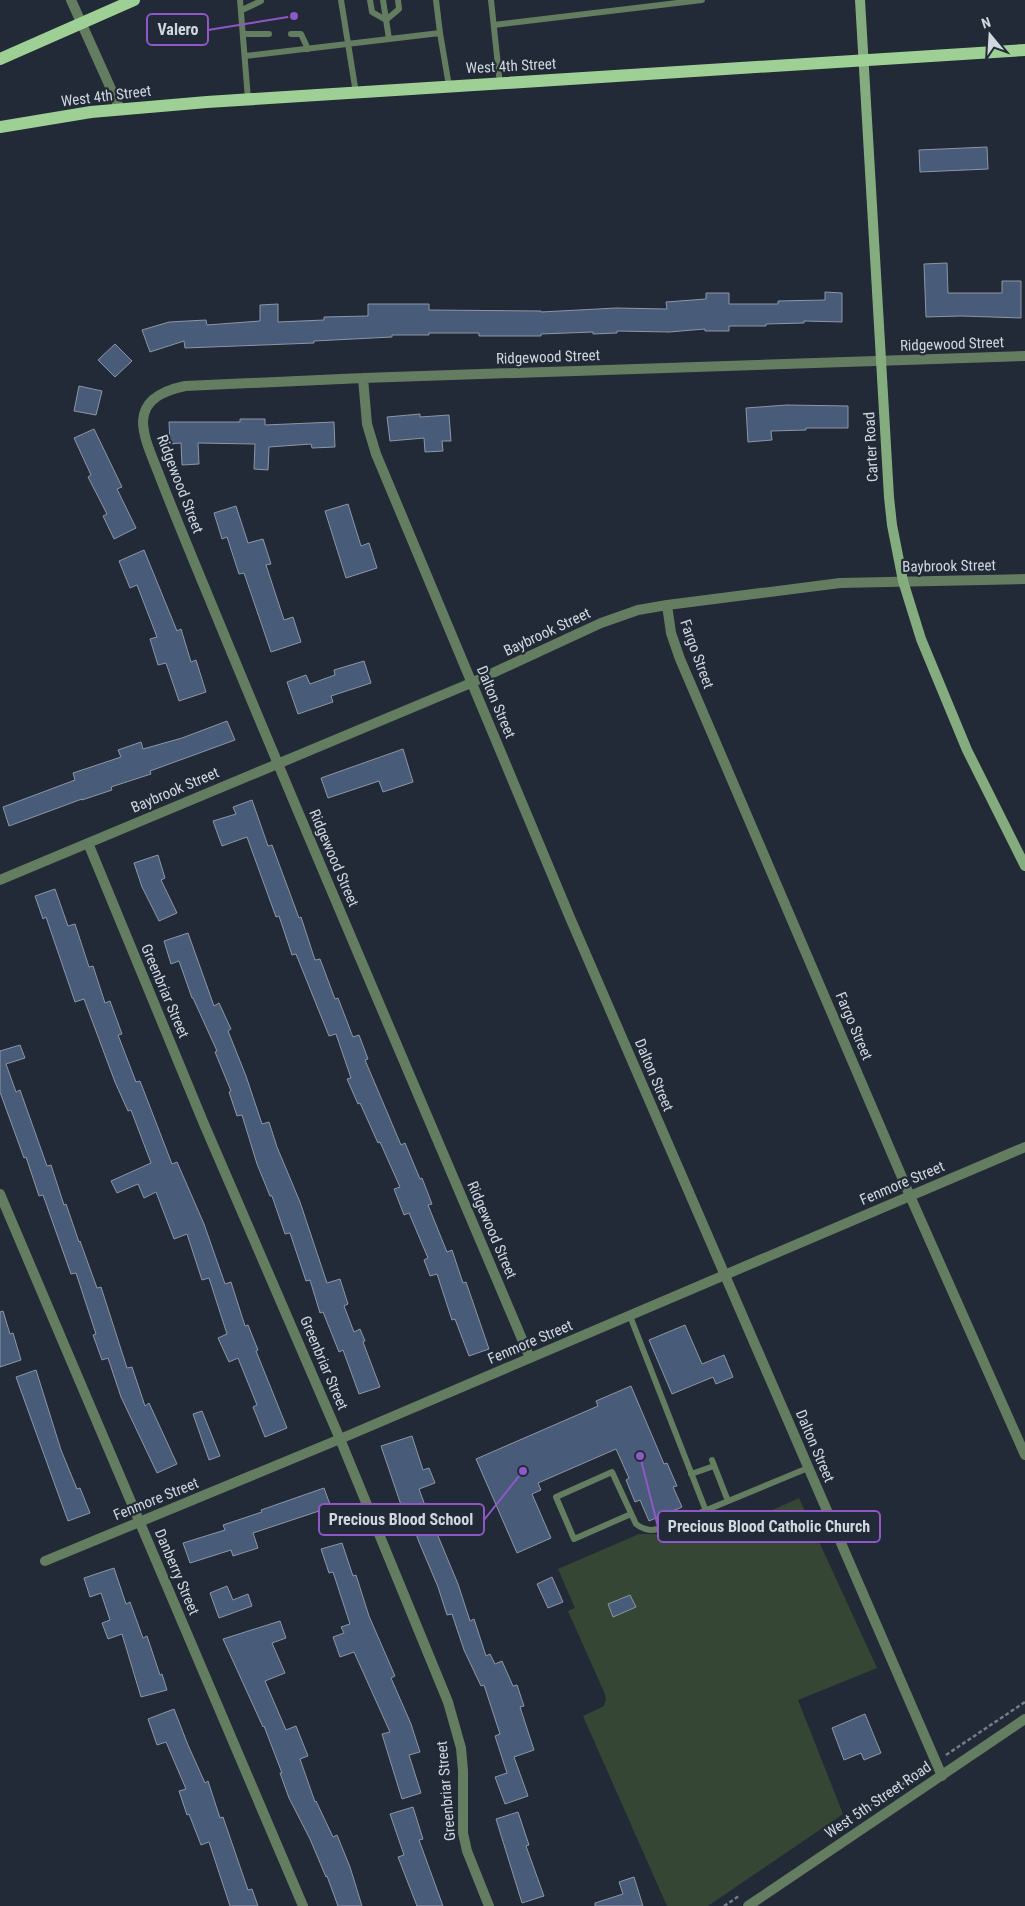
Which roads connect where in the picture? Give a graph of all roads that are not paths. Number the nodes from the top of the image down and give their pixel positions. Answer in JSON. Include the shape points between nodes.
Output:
{"nodes":[{"id":1,"x":71,"y":0,"type":"edge"},
{"id":2,"x":134,"y":0,"type":"edge"},
{"id":3,"x":240,"y":0,"type":"edge"},
{"id":4,"x":341,"y":0,"type":"edge"},
{"id":5,"x":370,"y":0,"type":"edge"},
{"id":6,"x":383,"y":0,"type":"edge"},
{"id":7,"x":398,"y":0,"type":"edge"},
{"id":8,"x":436,"y":0,"type":"edge"},
{"id":9,"x":491,"y":0,"type":"edge"},
{"id":10,"x":702,"y":0,"type":"edge"},
{"id":11,"x":860,"y":0,"type":"edge"},
{"id":12,"x":261,"y":1,"type":"edge"},
{"id":13,"x":242,"y":10,"type":"junction"},
{"id":14,"x":386,"y":20,"type":"junction"},
{"id":15,"x":81,"y":23,"type":"junction"},
{"id":16,"x":494,"y":25,"type":"junction"},
{"id":17,"x":440,"y":33,"type":"junction"},
{"id":18,"x":244,"y":34,"type":"junction"},
{"id":19,"x":269,"y":34,"type":"dead end"},
{"id":20,"x":291,"y":34,"type":"dead end"},
{"id":21,"x":389,"y":39,"type":"junction"},
{"id":22,"x":349,"y":44,"type":"junction"},
{"id":23,"x":308,"y":49,"type":"junction"},
{"id":24,"x":1025,"y":50,"type":"edge"},
{"id":25,"x":245,"y":56,"type":"junction"},
{"id":26,"x":0,"y":59,"type":"edge"},
{"id":27,"x":863,"y":62,"type":"junction"},
{"id":28,"x":500,"y":84,"type":"junction"},
{"id":29,"x":449,"y":86,"type":"junction"},
{"id":30,"x":356,"y":93,"type":"junction"},
{"id":31,"x":248,"y":99,"type":"junction"},
{"id":32,"x":120,"y":109,"type":"junction"},
{"id":33,"x":0,"y":127,"type":"edge"},
{"id":34,"x":1025,"y":356,"type":"edge"},
{"id":35,"x":880,"y":361,"type":"junction"},
{"id":36,"x":363,"y":378,"type":"junction"},
{"id":37,"x":1025,"y":579,"type":"edge"},
{"id":38,"x":903,"y":582,"type":"junction"},
{"id":39,"x":667,"y":605,"type":"junction"},
{"id":40,"x":471,"y":683,"type":"junction"},
{"id":41,"x":278,"y":763,"type":"junction"},
{"id":42,"x":88,"y":843,"type":"junction"},
{"id":43,"x":1025,"y":866,"type":"edge"},
{"id":44,"x":0,"y":880,"type":"edge"},
{"id":45,"x":1025,"y":1147,"type":"edge"},
{"id":46,"x":0,"y":1194,"type":"edge"},
{"id":47,"x":910,"y":1196,"type":"junction"},
{"id":48,"x":725,"y":1275,"type":"junction"},
{"id":49,"x":630,"y":1316,"type":"junction"},
{"id":50,"x":530,"y":1358,"type":"junction"},
{"id":51,"x":340,"y":1439,"type":"junction"},
{"id":52,"x":1025,"y":1455,"type":"edge"},
{"id":53,"x":808,"y":1468,"type":"junction"},
{"id":54,"x":691,"y":1474,"type":"junction"},
{"id":55,"x":728,"y":1502,"type":"junction"},
{"id":56,"x":706,"y":1511,"type":"junction"},
{"id":57,"x":631,"y":1514,"type":"junction"},
{"id":58,"x":140,"y":1522,"type":"junction"},
{"id":59,"x":45,"y":1561,"type":"dead end"},
{"id":60,"x":1025,"y":1719,"type":"edge"},
{"id":61,"x":942,"y":1776,"type":"junction"},
{"id":62,"x":302,"y":1906,"type":"edge"},
{"id":63,"x":489,"y":1906,"type":"edge"},
{"id":64,"x":748,"y":1906,"type":"edge"}],
"edges":[{"from":1,"to":15,"type":"street"},
{"from":2,"to":15,"type":"main road"},
{"from":3,"to":13,"type":"lane"},
{"from":4,"to":22,"type":"lane"},
{"from":5,"to":14,"type":"lane","via":[[372,12]]},
{"from":6,"to":14,"type":"lane"},
{"from":7,"to":14,"type":"lane","via":[[399,9]]},
{"from":8,"to":17,"type":"lane"},
{"from":9,"to":16,"type":"lane"},
{"from":10,"to":16,"type":"lane"},
{"from":11,"to":27,"type":"main road","name":"Carter Road"},
{"from":12,"to":13,"type":"lane"},
{"from":13,"to":18,"type":"lane"},
{"from":14,"to":21,"type":"lane"},
{"from":15,"to":26,"type":"main road"},
{"from":15,"to":32,"type":"street"},
{"from":16,"to":28,"type":"lane"},
{"from":17,"to":21,"type":"lane"},
{"from":17,"to":29,"type":"lane"},
{"from":18,"to":19,"type":"lane"},
{"from":18,"to":25,"type":"lane"},
{"from":20,"to":23,"type":"lane","via":[[301,34]]},
{"from":21,"to":22,"type":"lane"},
{"from":22,"to":23,"type":"lane"},
{"from":22,"to":30,"type":"lane"},
{"from":23,"to":25,"type":"lane"},
{"from":24,"to":27,"type":"main road","name":"West 4th Street"},
{"from":25,"to":31,"type":"lane"},
{"from":27,"to":28,"type":"main road","name":"West 4th Street"},
{"from":27,"to":35,"type":"main road","name":"Carter Road"},
{"from":28,"to":29,"type":"main road","name":"West 4th Street"},
{"from":29,"to":30,"type":"main road","name":"West 4th Street"},
{"from":30,"to":31,"type":"main road","name":"West 4th Street"},
{"from":31,"to":32,"type":"main road","name":"West 4th Street"},
{"from":32,"to":33,"type":"main road","name":"West 4th Street"},
{"from":34,"to":35,"type":"street","name":"Ridgewood Street"},
{"from":35,"to":36,"type":"street","name":"Ridgewood Street"},
{"from":35,"to":38,"type":"main road","name":"Carter Road","via":[[892,525]]},
{"from":36,"to":40,"type":"street","name":"Dalton Street","via":[[367,424],[376,454]]},
{"from":36,"to":41,"type":"street","name":"Ridgewood Street","via":[[185,386],[156,397],[147,407],[143,419],[146,439],[169,502]]},
{"from":37,"to":38,"type":"street","name":"Baybrook Street"},
{"from":38,"to":39,"type":"street","name":"Baybrook Street","via":[[840,583]]},
{"from":38,"to":43,"type":"main road","name":"Carter Road","via":[[921,639],[968,750]]},
{"from":39,"to":40,"type":"street","name":"Baybrook Street","via":[[638,610],[601,623]]},
{"from":39,"to":47,"type":"street","name":"Fargo Street","via":[[671,633],[680,659]]},
{"from":40,"to":41,"type":"street","name":"Baybrook Street"},
{"from":40,"to":48,"type":"street","name":"Dalton Street"},
{"from":41,"to":42,"type":"street","name":"Baybrook Street"},
{"from":41,"to":50,"type":"street","name":"Ridgewood Street"},
{"from":42,"to":44,"type":"street","name":"Baybrook Street"},
{"from":42,"to":51,"type":"street","name":"Greenbriar Street","via":[[204,1124]]},
{"from":45,"to":47,"type":"street","name":"Fenmore Street"},
{"from":46,"to":58,"type":"street","name":"Danberry Street"},
{"from":47,"to":48,"type":"street","name":"Fenmore Street"},
{"from":47,"to":52,"type":"street","name":"Fargo Street"},
{"from":48,"to":49,"type":"street","name":"Fenmore Street"},
{"from":48,"to":53,"type":"street","name":"Dalton Street"},
{"from":49,"to":50,"type":"street","name":"Fenmore Street"},
{"from":49,"to":54,"type":"lane"},
{"from":50,"to":51,"type":"street","name":"Fenmore Street"},
{"from":51,"to":58,"type":"street","name":"Fenmore Street"},
{"from":51,"to":63,"type":"street","name":"Greenbriar Street","via":[[448,1702],[463,1770],[467,1851]]},
{"from":53,"to":55,"type":"lane"},
{"from":53,"to":61,"type":"street","name":"Dalton Street"},
{"from":54,"to":55,"type":"lane","via":[[713,1463]]},
{"from":54,"to":56,"type":"lane"},
{"from":55,"to":56,"type":"lane"},
{"from":56,"to":57,"type":"lane","via":[[652,1531],[636,1524]]},
{"from":57,"to":57,"type":"lane","via":[[612,1472],[556,1497],[574,1539]]},
{"from":58,"to":59,"type":"street","name":"Fenmore Street"},
{"from":58,"to":62,"type":"street","name":"Danberry Street"},
{"from":60,"to":61,"type":"street","name":"West 5th Street Road"},
{"from":61,"to":64,"type":"street","name":"West 5th Street Road"}]}
